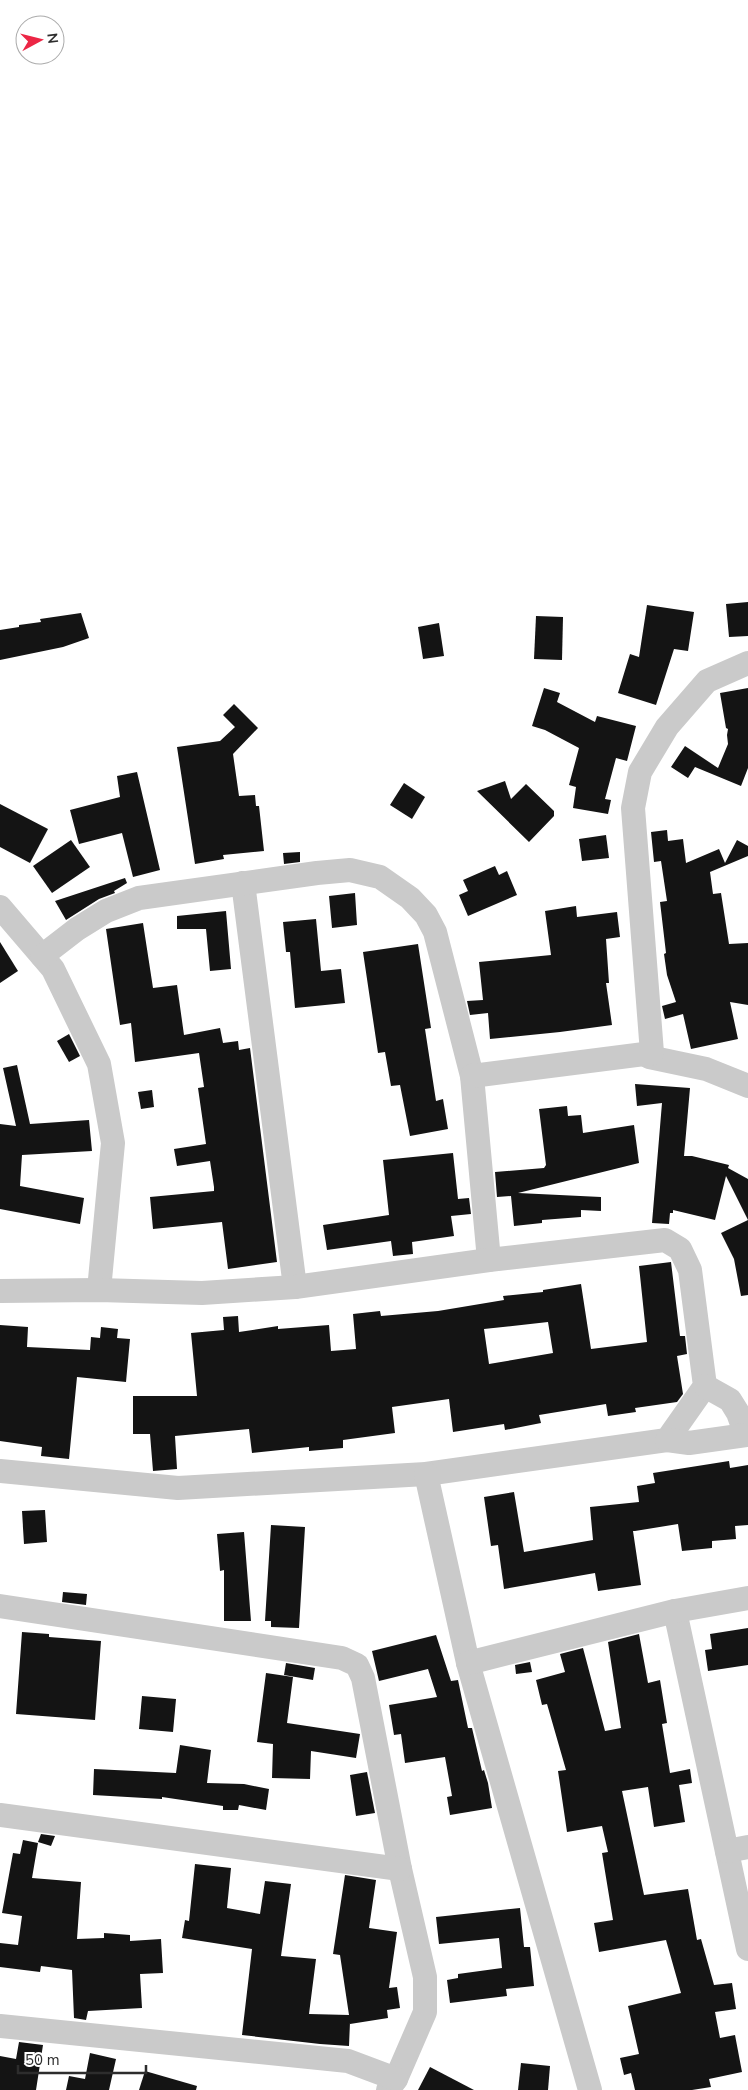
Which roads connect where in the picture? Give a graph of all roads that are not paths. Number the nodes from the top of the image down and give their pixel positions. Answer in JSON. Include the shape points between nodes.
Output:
{"nodes":[{"id":1,"x":748,"y":663,"type":"edge"},
{"id":2,"x":243,"y":883,"type":"junction"},
{"id":3,"x":0,"y":907,"type":"edge"},
{"id":4,"x":42,"y":956,"type":"junction"},
{"id":5,"x":652,"y":1053,"type":"junction"},
{"id":6,"x":472,"y":1076,"type":"junction"},
{"id":7,"x":748,"y":1086,"type":"edge"},
{"id":8,"x":489,"y":1260,"type":"junction"},
{"id":9,"x":295,"y":1287,"type":"junction"},
{"id":10,"x":99,"y":1290,"type":"junction"},
{"id":11,"x":0,"y":1291,"type":"edge"},
{"id":12,"x":705,"y":1386,"type":"junction"},
{"id":13,"x":747,"y":1435,"type":"edge"},
{"id":14,"x":667,"y":1440,"type":"junction"},
{"id":15,"x":0,"y":1471,"type":"edge"},
{"id":16,"x":426,"y":1474,"type":"junction"},
{"id":17,"x":748,"y":1598,"type":"edge"},
{"id":18,"x":0,"y":1606,"type":"edge"},
{"id":19,"x":674,"y":1611,"type":"junction"},
{"id":20,"x":468,"y":1663,"type":"junction"},
{"id":21,"x":0,"y":1814,"type":"edge"},
{"id":22,"x":737,"y":1849,"type":"edge"},
{"id":23,"x":400,"y":1869,"type":"junction"},
{"id":24,"x":748,"y":1949,"type":"edge"},
{"id":25,"x":0,"y":2026,"type":"edge"},
{"id":26,"x":392,"y":2085,"type":"edge"},
{"id":27,"x":590,"y":2090,"type":"edge"}],
"edges":[{"from":1,"to":5,"type":"street","via":[[707,681],[667,727],[640,772],[633,808]]},
{"from":2,"to":4,"type":"street","via":[[139,898],[106,911]]},
{"from":2,"to":6,"type":"street","via":[[350,870],[380,877],[410,898],[426,915],[435,932]]},
{"from":2,"to":9,"type":"street"},
{"from":3,"to":4,"type":"street"},
{"from":4,"to":10,"type":"street","via":[[53,969],[98,1064],[113,1143]]},
{"from":5,"to":6,"type":"street"},
{"from":5,"to":7,"type":"street","via":[[649,1057],[706,1069]]},
{"from":6,"to":8,"type":"street"},
{"from":8,"to":9,"type":"street"},
{"from":8,"to":12,"type":"street","via":[[665,1240],[680,1249],[690,1270]]},
{"from":9,"to":10,"type":"street","via":[[202,1293]]},
{"from":10,"to":11,"type":"street"},
{"from":12,"to":13,"type":"street","via":[[730,1400]]},
{"from":12,"to":14,"type":"street"},
{"from":13,"to":14,"type":"street","via":[[689,1443]]},
{"from":14,"to":16,"type":"street"},
{"from":15,"to":16,"type":"street","via":[[178,1488]]},
{"from":16,"to":20,"type":"street"},
{"from":17,"to":19,"type":"street"},
{"from":18,"to":23,"type":"street","via":[[342,1658],[356,1665],[363,1678]]},
{"from":19,"to":20,"type":"street"},
{"from":19,"to":22,"type":"street"},
{"from":20,"to":27,"type":"street"},
{"from":21,"to":23,"type":"street"},
{"from":22,"to":24,"type":"street"},
{"from":23,"to":26,"type":"street","via":[[426,1977],[425,2012]]},
{"from":25,"to":26,"type":"street","via":[[348,2061]]}]}
